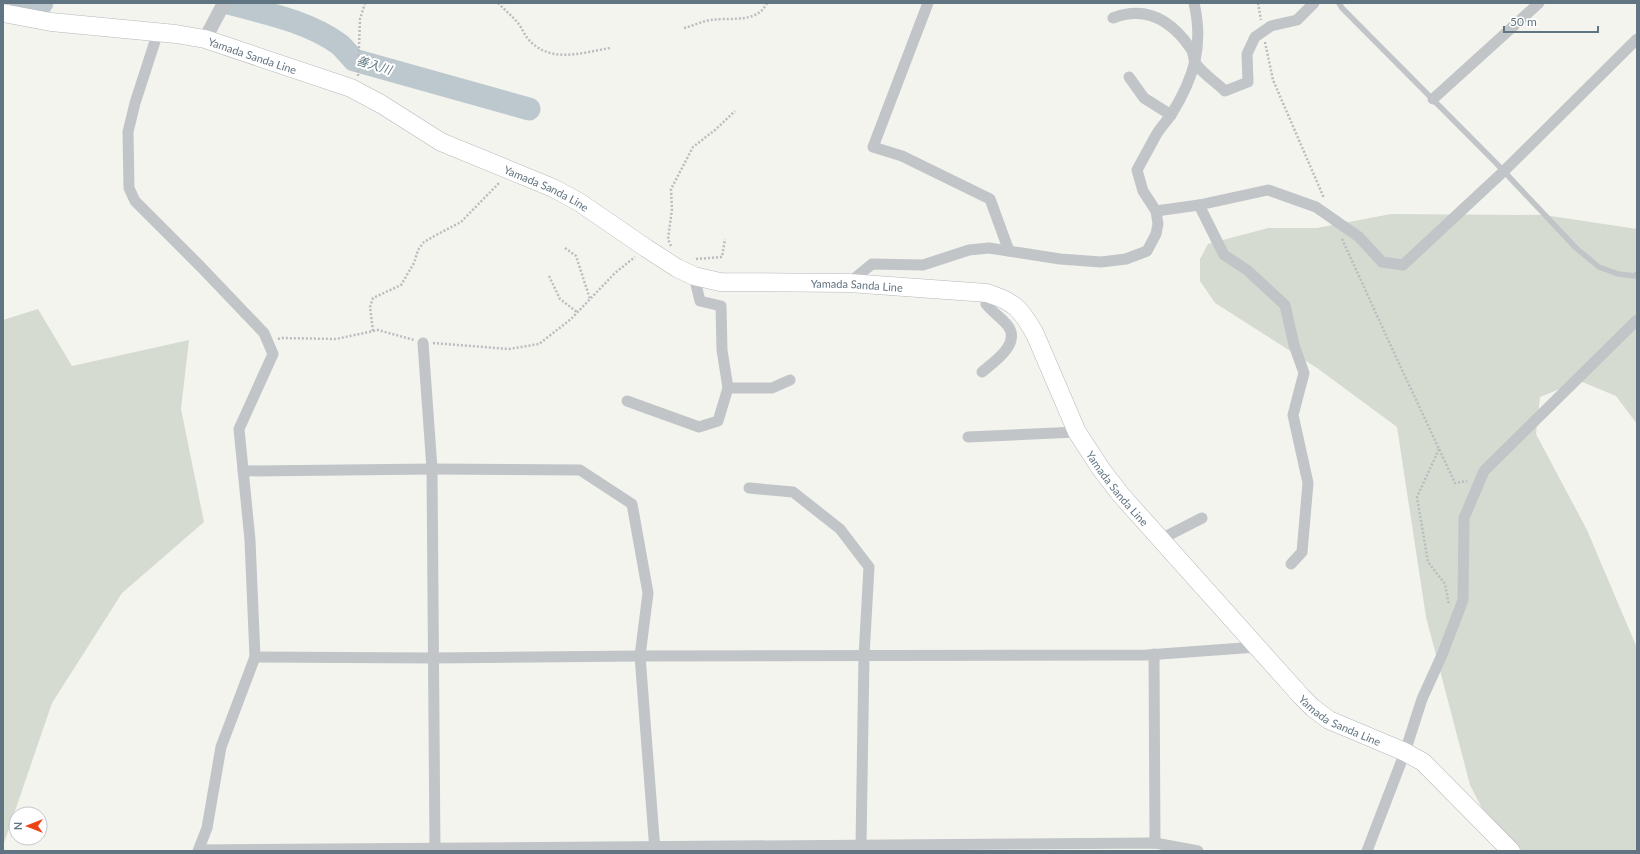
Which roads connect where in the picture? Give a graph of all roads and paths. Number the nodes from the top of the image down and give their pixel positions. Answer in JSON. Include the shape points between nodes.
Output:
{"nodes":[{"id":1,"x":224,"y":3,"type":"edge"},
{"id":2,"x":365,"y":3,"type":"edge"},
{"id":3,"x":498,"y":3,"type":"edge"},
{"id":4,"x":767,"y":3,"type":"edge"},
{"id":5,"x":928,"y":3,"type":"edge"},
{"id":6,"x":1194,"y":3,"type":"edge"},
{"id":7,"x":1258,"y":3,"type":"edge"},
{"id":8,"x":1314,"y":3,"type":"edge"},
{"id":9,"x":1339,"y":3,"type":"edge"},
{"id":10,"x":1539,"y":3,"type":"edge"},
{"id":11,"x":3,"y":12,"type":"edge"},
{"id":12,"x":1113,"y":18,"type":"dead end"},
{"id":13,"x":1262,"y":26,"type":"dead end"},
{"id":14,"x":684,"y":28,"type":"dead end"},
{"id":15,"x":158,"y":32,"type":"junction"},
{"id":16,"x":205,"y":38,"type":"junction"},
{"id":17,"x":1637,"y":39,"type":"edge"},
{"id":18,"x":1265,"y":41,"type":"dead end"},
{"id":19,"x":610,"y":48,"type":"dead end"},
{"id":20,"x":1195,"y":63,"type":"junction"},
{"id":21,"x":1128,"y":77,"type":"dead end"},
{"id":22,"x":351,"y":88,"type":"junction"},
{"id":23,"x":1433,"y":99,"type":"junction"},
{"id":24,"x":735,"y":111,"type":"dead end"},
{"id":25,"x":1171,"y":115,"type":"junction"},
{"id":26,"x":510,"y":169,"type":"junction"},
{"id":27,"x":1504,"y":171,"type":"junction"},
{"id":28,"x":1325,"y":202,"type":"dead end"},
{"id":29,"x":1200,"y":204,"type":"junction"},
{"id":30,"x":1156,"y":211,"type":"junction"},
{"id":31,"x":1341,"y":237,"type":"dead end"},
{"id":32,"x":565,"y":248,"type":"dead end"},
{"id":33,"x":672,"y":249,"type":"dead end"},
{"id":34,"x":1009,"y":251,"type":"junction"},
{"id":35,"x":1637,"y":274,"type":"edge"},
{"id":36,"x":548,"y":276,"type":"dead end"},
{"id":37,"x":694,"y":276,"type":"junction"},
{"id":38,"x":849,"y":283,"type":"junction"},
{"id":39,"x":987,"y":293,"type":"junction"},
{"id":40,"x":590,"y":299,"type":"dead end"},
{"id":41,"x":577,"y":312,"type":"dead end"},
{"id":42,"x":1637,"y":320,"type":"edge"},
{"id":43,"x":373,"y":331,"type":"dead end"},
{"id":44,"x":422,"y":343,"type":"dead end"},
{"id":45,"x":982,"y":372,"type":"dead end"},
{"id":46,"x":790,"y":380,"type":"dead end"},
{"id":47,"x":728,"y":388,"type":"junction"},
{"id":48,"x":627,"y":401,"type":"dead end"},
{"id":49,"x":1077,"y":432,"type":"junction"},
{"id":50,"x":968,"y":437,"type":"dead end"},
{"id":51,"x":1439,"y":448,"type":"junction"},
{"id":52,"x":432,"y":469,"type":"junction"},
{"id":53,"x":243,"y":471,"type":"junction"},
{"id":54,"x":1481,"y":478,"type":"junction"},
{"id":55,"x":749,"y":488,"type":"dead end"},
{"id":56,"x":1202,"y":518,"type":"dead end"},
{"id":57,"x":1161,"y":539,"type":"junction"},
{"id":58,"x":1291,"y":564,"type":"dead end"},
{"id":59,"x":1449,"y":607,"type":"dead end"},
{"id":60,"x":1258,"y":647,"type":"junction"},
{"id":61,"x":1154,"y":654,"type":"junction"},
{"id":62,"x":640,"y":656,"type":"junction"},
{"id":63,"x":864,"y":656,"type":"junction"},
{"id":64,"x":256,"y":657,"type":"junction"},
{"id":65,"x":433,"y":658,"type":"junction"},
{"id":66,"x":1405,"y":752,"type":"junction"},
{"id":67,"x":1155,"y":843,"type":"junction"},
{"id":68,"x":861,"y":845,"type":"junction"},
{"id":69,"x":655,"y":849,"type":"edge"},
{"id":70,"x":198,"y":850,"type":"edge"},
{"id":71,"x":435,"y":850,"type":"edge"},
{"id":72,"x":849,"y":851,"type":"edge"},
{"id":73,"x":1198,"y":851,"type":"edge"},
{"id":74,"x":1367,"y":851,"type":"edge"},
{"id":75,"x":1511,"y":851,"type":"edge"}],
"edges":[{"from":1,"to":16,"type":"street"},
{"from":2,"to":22,"type":"path","via":[[360,19],[358,74]]},
{"from":3,"to":19,"type":"path","via":[[518,23],[536,48],[549,54],[569,55]]},
{"from":4,"to":14,"type":"path","via":[[759,13],[745,19],[710,20]]},
{"from":5,"to":34,"type":"street","via":[[873,147],[902,156],[990,199]]},
{"from":6,"to":20,"type":"street","via":[[1197,14]]},
{"from":7,"to":13,"type":"path"},
{"from":8,"to":20,"type":"street","via":[[1297,20],[1271,26],[1255,37],[1247,54],[1248,82],[1225,91]]},
{"from":9,"to":23,"type":"lane"},
{"from":10,"to":23,"type":"street"},
{"from":11,"to":15,"type":"main road","name":"Yamada Sanda Line","via":[[51,22]]},
{"from":12,"to":20,"type":"street","via":[[1125,13],[1152,15],[1171,25],[1192,50]]},
{"from":15,"to":16,"type":"main road","name":"Yamada Sanda Line"},
{"from":15,"to":53,"type":"street","via":[[128,132],[129,188],[135,201],[264,333],[273,354],[239,429]]},
{"from":16,"to":22,"type":"main road","name":"Yamada Sanda Line"},
{"from":17,"to":27,"type":"street"},
{"from":18,"to":28,"type":"path","via":[[1273,80]]},
{"from":20,"to":25,"type":"street","via":[[1192,76]]},
{"from":21,"to":25,"type":"street","via":[[1144,98]]},
{"from":22,"to":26,"type":"main road","name":"Yamada Sanda Line","via":[[441,142]]},
{"from":23,"to":27,"type":"lane"},
{"from":24,"to":33,"type":"path","via":[[692,147],[671,189],[672,209],[668,239]]},
{"from":25,"to":30,"type":"street","via":[[1155,136],[1137,170],[1143,191]]},
{"from":26,"to":37,"type":"main road","name":"Yamada Sanda Line","via":[[579,202],[646,248]]},
{"from":26,"to":43,"type":"path","via":[[461,222],[424,242],[401,285],[373,298],[370,307]]},
{"from":27,"to":29,"type":"street","via":[[1402,265],[1382,262],[1359,237],[1316,207],[1268,190]]},
{"from":27,"to":35,"type":"lane","via":[[1576,248],[1599,267],[1618,274]]},
{"from":29,"to":30,"type":"street"},
{"from":29,"to":58,"type":"street","via":[[1224,255],[1247,270],[1285,305],[1294,345],[1304,373],[1293,415],[1308,483],[1302,552]]},
{"from":30,"to":34,"type":"street","via":[[1156,234],[1147,251],[1126,258],[1101,262]]},
{"from":31,"to":51,"type":"path"},
{"from":32,"to":40,"type":"path","via":[[576,256]]},
{"from":34,"to":38,"type":"street","via":[[989,248],[969,250],[923,265],[872,264]]},
{"from":36,"to":41,"type":"path","via":[[560,299]]},
{"from":37,"to":38,"type":"main road","name":"Yamada Sanda Line","via":[[720,282]]},
{"from":37,"to":47,"type":"street","via":[[700,301],[721,306],[722,350]]},
{"from":38,"to":39,"type":"main road","name":"Yamada Sanda Line"},
{"from":39,"to":45,"type":"street","via":[[986,304],[1009,327],[1012,334],[1011,344]]},
{"from":39,"to":49,"type":"main road","name":"Yamada Sanda Line","via":[[1005,299],[1018,308],[1027,320]]},
{"from":42,"to":54,"type":"street","via":[[1484,471]]},
{"from":44,"to":52,"type":"street"},
{"from":46,"to":47,"type":"street","via":[[772,388]]},
{"from":47,"to":48,"type":"street","via":[[718,421],[699,427]]},
{"from":49,"to":50,"type":"street"},
{"from":49,"to":57,"type":"main road","name":"Yamada Sanda Line","via":[[1121,495]]},
{"from":51,"to":54,"type":"path","via":[[1456,483]]},
{"from":51,"to":59,"type":"path","via":[[1417,497],[1428,562],[1445,584]]},
{"from":52,"to":53,"type":"street"},
{"from":52,"to":62,"type":"street","via":[[580,470],[632,504],[648,593]]},
{"from":52,"to":65,"type":"street"},
{"from":53,"to":64,"type":"street","via":[[250,540]]},
{"from":54,"to":66,"type":"street","via":[[1464,518],[1463,600],[1422,699]]},
{"from":55,"to":63,"type":"street","via":[[793,492],[840,529],[869,567]]},
{"from":56,"to":57,"type":"street"},
{"from":57,"to":60,"type":"main road","name":"Yamada Sanda Line"},
{"from":60,"to":61,"type":"street"},
{"from":60,"to":66,"type":"main road","name":"Yamada Sanda Line","via":[[1305,700],[1329,720]]},
{"from":61,"to":63,"type":"street"},
{"from":61,"to":67,"type":"street"},
{"from":62,"to":63,"type":"street"},
{"from":62,"to":65,"type":"street"},
{"from":62,"to":69,"type":"street"},
{"from":63,"to":68,"type":"street"},
{"from":64,"to":65,"type":"street"},
{"from":64,"to":70,"type":"street","via":[[221,747],[207,828]]},
{"from":65,"to":71,"type":"street"},
{"from":66,"to":74,"type":"street"},
{"from":66,"to":75,"type":"main road","name":"Yamada Sanda Line","via":[[1427,766]]},
{"from":67,"to":68,"type":"street"},
{"from":67,"to":73,"type":"street"},
{"from":68,"to":69,"type":"street"},
{"from":68,"to":72,"type":"street"},
{"from":69,"to":71,"type":"street"},
{"from":70,"to":71,"type":"street"}]}
